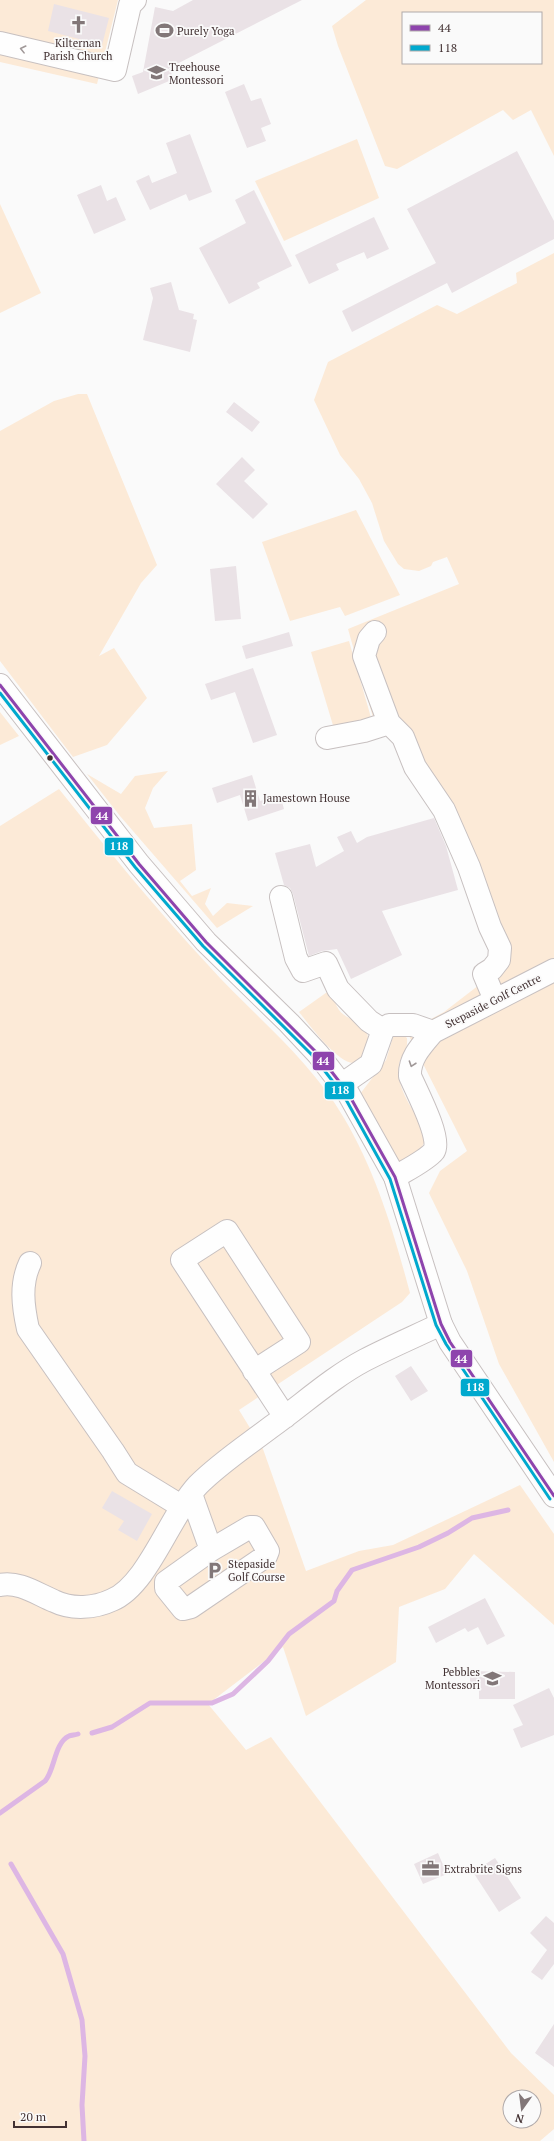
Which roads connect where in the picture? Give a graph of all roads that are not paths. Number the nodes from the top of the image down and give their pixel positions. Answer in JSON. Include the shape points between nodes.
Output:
{"nodes":[{"id":1,"x":126,"y":2,"type":"edge"},
{"id":2,"x":0,"y":43,"type":"edge"},
{"id":3,"x":375,"y":632,"type":"dead end"},
{"id":4,"x":0,"y":685,"type":"edge"},
{"id":5,"x":389,"y":723,"type":"junction"},
{"id":6,"x":327,"y":738,"type":"dead end"},
{"id":7,"x":281,"y":897,"type":"dead end"},
{"id":8,"x":554,"y":970,"type":"edge"},
{"id":9,"x":495,"y":1000,"type":"junction"},
{"id":10,"x":383,"y":1030,"type":"junction"},
{"id":11,"x":433,"y":1032,"type":"junction"},
{"id":12,"x":341,"y":1085,"type":"junction"},
{"id":13,"x":395,"y":1177,"type":"junction"},
{"id":14,"x":30,"y":1263,"type":"dead end"},
{"id":15,"x":441,"y":1324,"type":"junction"},
{"id":16,"x":254,"y":1371,"type":"junction"},
{"id":17,"x":285,"y":1417,"type":"junction"},
{"id":18,"x":554,"y":1496,"type":"edge"},
{"id":19,"x":186,"y":1500,"type":"junction"},
{"id":20,"x":211,"y":1550,"type":"dead end"},
{"id":21,"x":0,"y":1585,"type":"edge"}],
"edges":[{"from":1,"to":2,"type":"main road","one_way":true,"via":[[115,70]]},
{"from":3,"to":5,"type":"main road","via":[[369,639],[364,656]]},
{"from":4,"to":12,"type":"main road","via":[[144,870],[206,942],[318,1054]]},
{"from":5,"to":6,"type":"main road"},
{"from":5,"to":9,"type":"main road","via":[[402,737],[416,767],[444,810],[500,948],[499,960],[484,974]]},
{"from":7,"to":10,"type":"main road","via":[[296,958],[303,971],[326,963],[338,989],[369,1021]]},
{"from":8,"to":9,"type":"main road","name":"Stepaside Golf Centre"},
{"from":9,"to":11,"type":"main road","name":"Stepaside Golf Centre"},
{"from":10,"to":11,"type":"main road","via":[[399,1024]]},
{"from":10,"to":12,"type":"main road","via":[[371,1064]]},
{"from":11,"to":13,"type":"main road","one_way":true,"via":[[420,1047],[410,1068],[410,1076],[435,1136],[436,1147],[430,1155]]},
{"from":12,"to":13,"type":"main road"},
{"from":13,"to":15,"type":"main road"},
{"from":14,"to":19,"type":"main road","via":[[24,1276],[24,1309],[28,1329],[126,1473]]},
{"from":15,"to":17,"type":"main road","via":[[364,1361]]},
{"from":15,"to":18,"type":"main road","via":[[450,1342]]},
{"from":16,"to":16,"type":"main road","via":[[182,1260],[227,1231],[299,1342]]},
{"from":16,"to":17,"type":"main road"},
{"from":17,"to":19,"type":"main road","via":[[225,1460]]},
{"from":19,"to":20,"type":"main road"},
{"from":19,"to":21,"type":"main road","via":[[148,1564],[132,1585],[114,1600],[86,1608],[56,1602],[31,1589]]}]}
